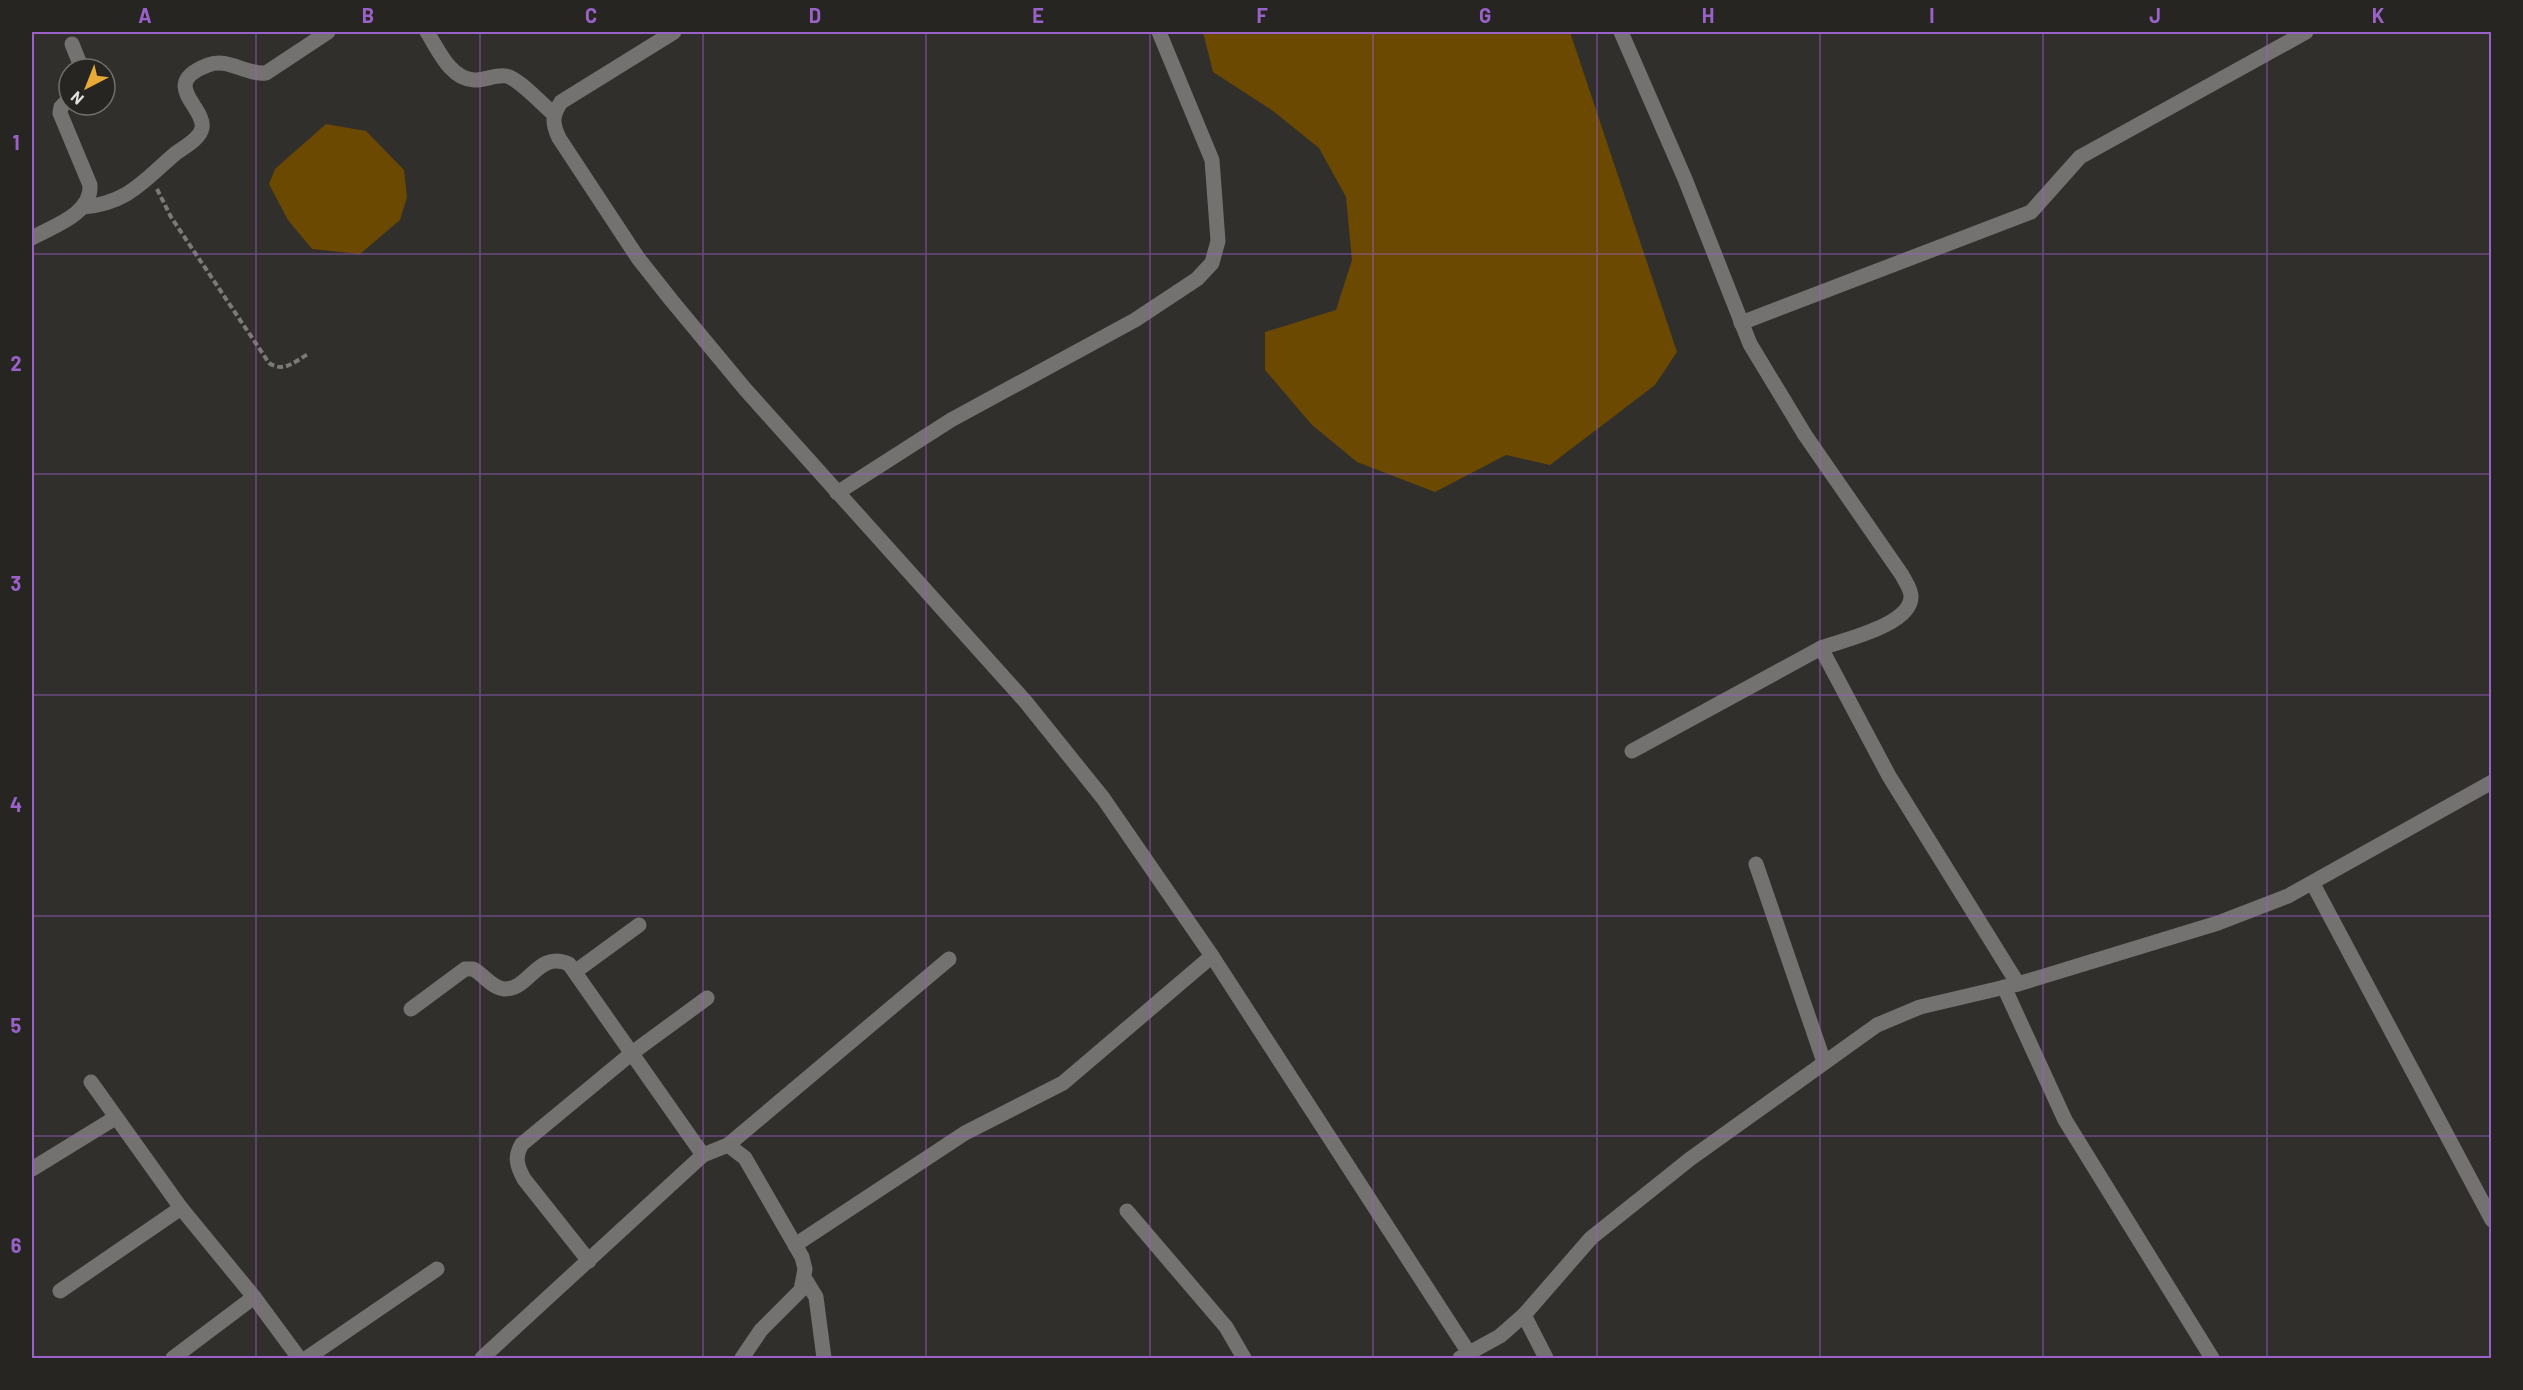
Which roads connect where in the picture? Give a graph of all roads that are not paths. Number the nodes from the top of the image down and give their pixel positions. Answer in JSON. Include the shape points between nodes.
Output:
{"nodes":[{"id":1,"x":328,"y":32,"type":"edge"},
{"id":2,"x":427,"y":32,"type":"edge"},
{"id":3,"x":674,"y":32,"type":"edge"},
{"id":4,"x":1159,"y":32,"type":"edge"},
{"id":5,"x":1621,"y":32,"type":"edge"},
{"id":6,"x":2306,"y":32,"type":"edge"},
{"id":7,"x":72,"y":44,"type":"dead end"},
{"id":8,"x":77,"y":57,"type":"edge"},
{"id":9,"x":554,"y":114,"type":"junction"},
{"id":10,"x":62,"y":117,"type":"edge"},
{"id":11,"x":83,"y":207,"type":"junction"},
{"id":12,"x":32,"y":238,"type":"edge"},
{"id":13,"x":1742,"y":323,"type":"junction"},
{"id":14,"x":837,"y":493,"type":"junction"},
{"id":15,"x":1821,"y":648,"type":"junction"},
{"id":16,"x":1632,"y":751,"type":"dead end"},
{"id":17,"x":2492,"y":783,"type":"edge"},
{"id":18,"x":1756,"y":864,"type":"dead end"},
{"id":19,"x":2313,"y":884,"type":"junction"},
{"id":20,"x":639,"y":925,"type":"dead end"},
{"id":21,"x":1212,"y":956,"type":"junction"},
{"id":22,"x":949,"y":959,"type":"dead end"},
{"id":23,"x":576,"y":972,"type":"junction"},
{"id":24,"x":2011,"y":986,"type":"junction"},
{"id":25,"x":707,"y":998,"type":"dead end"},
{"id":26,"x":411,"y":1009,"type":"dead end"},
{"id":27,"x":632,"y":1053,"type":"junction"},
{"id":28,"x":1824,"y":1062,"type":"junction"},
{"id":29,"x":91,"y":1082,"type":"dead end"},
{"id":30,"x":115,"y":1118,"type":"junction"},
{"id":31,"x":728,"y":1144,"type":"junction"},
{"id":32,"x":703,"y":1155,"type":"junction"},
{"id":33,"x":32,"y":1169,"type":"edge"},
{"id":34,"x":181,"y":1208,"type":"junction"},
{"id":35,"x":1127,"y":1210,"type":"dead end"},
{"id":36,"x":2492,"y":1220,"type":"edge"},
{"id":37,"x":795,"y":1245,"type":"junction"},
{"id":38,"x":589,"y":1261,"type":"junction"},
{"id":39,"x":436,"y":1269,"type":"dead end"},
{"id":40,"x":805,"y":1279,"type":"junction"},
{"id":41,"x":60,"y":1291,"type":"dead end"},
{"id":42,"x":254,"y":1297,"type":"junction"},
{"id":43,"x":1524,"y":1315,"type":"junction"},
{"id":44,"x":1464,"y":1356,"type":"edge"},
{"id":45,"x":173,"y":1359,"type":"edge"},
{"id":46,"x":299,"y":1359,"type":"edge"},
{"id":47,"x":307,"y":1359,"type":"edge"},
{"id":48,"x":482,"y":1359,"type":"edge"},
{"id":49,"x":741,"y":1359,"type":"edge"},
{"id":50,"x":824,"y":1359,"type":"edge"},
{"id":51,"x":1244,"y":1359,"type":"edge"},
{"id":52,"x":1546,"y":1359,"type":"edge"},
{"id":53,"x":2212,"y":1359,"type":"edge"}],
"edges":[{"from":1,"to":11,"type":"street","via":[[266,73],[218,63],[194,74],[185,92],[202,120],[196,137],[140,187],[109,203]]},
{"from":2,"to":9,"type":"street","via":[[462,78],[506,76]]},
{"from":3,"to":9,"type":"street","via":[[570,94]]},
{"from":4,"to":14,"type":"street","via":[[1212,160],[1218,241],[1212,263],[1197,279],[1135,320],[951,420]]},
{"from":5,"to":13,"type":"street"},
{"from":6,"to":13,"type":"street","via":[[2080,157],[2031,212]]},
{"from":7,"to":8,"type":"street"},
{"from":9,"to":14,"type":"street","via":[[553,125],[559,138],[638,258],[745,389]]},
{"from":10,"to":11,"type":"street","via":[[90,185],[91,194]]},
{"from":11,"to":12,"type":"street"},
{"from":13,"to":15,"type":"street","via":[[1773,385],[1910,591],[1908,609],[1900,617]]},
{"from":14,"to":21,"type":"street","via":[[1060,742],[1150,863]]},
{"from":15,"to":16,"type":"street"},
{"from":15,"to":24,"type":"street","via":[[1889,776]]},
{"from":17,"to":19,"type":"street"},
{"from":18,"to":28,"type":"street"},
{"from":19,"to":24,"type":"street","via":[[2218,923]]},
{"from":19,"to":36,"type":"street"},
{"from":20,"to":23,"type":"street"},
{"from":21,"to":37,"type":"street","via":[[1063,1083],[965,1133]]},
{"from":21,"to":44,"type":"street"},
{"from":22,"to":31,"type":"street"},
{"from":23,"to":26,"type":"street","via":[[558,959],[549,961],[506,989],[495,987],[473,969],[465,969]]},
{"from":23,"to":27,"type":"street"},
{"from":24,"to":28,"type":"street","via":[[1909,1011],[1877,1025]]},
{"from":24,"to":53,"type":"street","via":[[2030,1048],[2065,1120]]},
{"from":25,"to":27,"type":"street"},
{"from":27,"to":32,"type":"street"},
{"from":27,"to":38,"type":"street","via":[[522,1144],[517,1153],[524,1179]]},
{"from":28,"to":43,"type":"street","via":[[1690,1159],[1591,1238]]},
{"from":29,"to":30,"type":"street"},
{"from":30,"to":33,"type":"street"},
{"from":30,"to":34,"type":"street"},
{"from":31,"to":32,"type":"street"},
{"from":31,"to":37,"type":"street","via":[[745,1158]]},
{"from":32,"to":38,"type":"street"},
{"from":34,"to":41,"type":"street"},
{"from":34,"to":42,"type":"street"},
{"from":35,"to":51,"type":"street","via":[[1226,1327]]},
{"from":37,"to":40,"type":"street"},
{"from":38,"to":48,"type":"street"},
{"from":39,"to":47,"type":"street"},
{"from":40,"to":49,"type":"street","via":[[801,1290],[761,1330]]},
{"from":40,"to":50,"type":"street","via":[[816,1298]]},
{"from":42,"to":45,"type":"street"},
{"from":42,"to":46,"type":"street"},
{"from":43,"to":44,"type":"street","via":[[1500,1336]]},
{"from":43,"to":52,"type":"street"}]}
